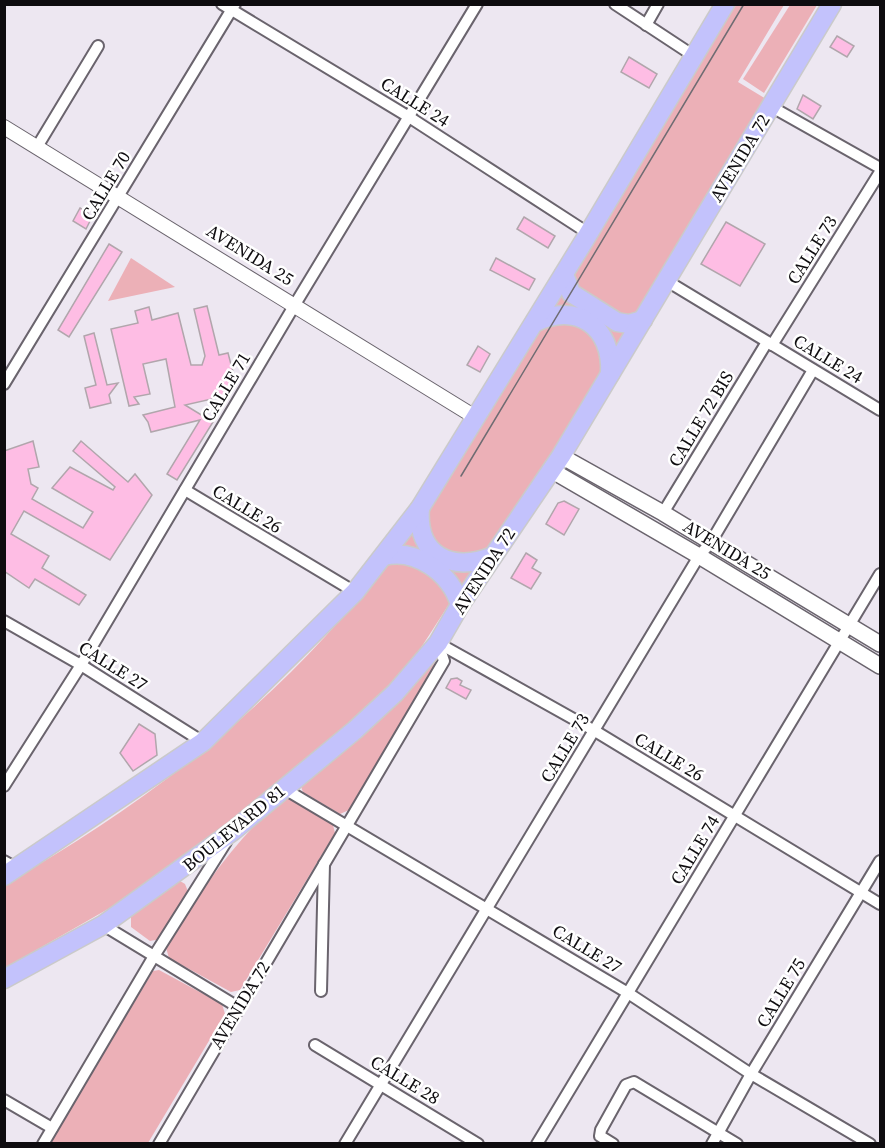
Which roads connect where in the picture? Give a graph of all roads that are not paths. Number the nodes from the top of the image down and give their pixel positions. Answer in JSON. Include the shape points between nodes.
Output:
{"nodes":[{"id":1,"x":477,"y":4,"type":"edge"},
{"id":2,"x":615,"y":4,"type":"edge"},
{"id":3,"x":658,"y":4,"type":"edge"},
{"id":4,"x":725,"y":4,"type":"edge"},
{"id":5,"x":832,"y":4,"type":"edge"},
{"id":6,"x":230,"y":6,"type":"edge"},
{"id":7,"x":646,"y":25,"type":"junction"},
{"id":8,"x":98,"y":46,"type":"dead end"},
{"id":9,"x":694,"y":56,"type":"junction"},
{"id":10,"x":770,"y":106,"type":"junction"},
{"id":11,"x":409,"y":117,"type":"junction"},
{"id":12,"x":4,"y":127,"type":"edge"},
{"id":13,"x":37,"y":147,"type":"junction"},
{"id":14,"x":880,"y":170,"type":"edge"},
{"id":15,"x":119,"y":196,"type":"junction"},
{"id":16,"x":588,"y":233,"type":"junction"},
{"id":17,"x":564,"y":274,"type":"junction"},
{"id":18,"x":667,"y":281,"type":"junction"},
{"id":19,"x":294,"y":306,"type":"junction"},
{"id":20,"x":643,"y":320,"type":"junction"},
{"id":21,"x":534,"y":323,"type":"junction"},
{"id":22,"x":770,"y":344,"type":"junction"},
{"id":23,"x":813,"y":370,"type":"junction"},
{"id":24,"x":610,"y":374,"type":"junction"},
{"id":25,"x":5,"y":383,"type":"edge"},
{"id":26,"x":880,"y":410,"type":"edge"},
{"id":27,"x":475,"y":417,"type":"junction"},
{"id":28,"x":556,"y":463,"type":"junction"},
{"id":29,"x":184,"y":490,"type":"junction"},
{"id":30,"x":420,"y":507,"type":"junction"},
{"id":31,"x":663,"y":513,"type":"junction"},
{"id":32,"x":711,"y":542,"type":"junction"},
{"id":33,"x":384,"y":556,"type":"junction"},
{"id":34,"x":493,"y":556,"type":"junction"},
{"id":35,"x":699,"y":556,"type":"junction"},
{"id":36,"x":880,"y":574,"type":"edge"},
{"id":37,"x":355,"y":592,"type":"junction"},
{"id":38,"x":460,"y":605,"type":"junction"},
{"id":39,"x":4,"y":621,"type":"edge"},
{"id":40,"x":850,"y":625,"type":"junction"},
{"id":41,"x":839,"y":642,"type":"junction"},
{"id":42,"x":438,"y":644,"type":"junction"},
{"id":43,"x":880,"y":644,"type":"edge"},
{"id":44,"x":81,"y":665,"type":"junction"},
{"id":45,"x":880,"y":666,"type":"edge"},
{"id":46,"x":595,"y":731,"type":"junction"},
{"id":47,"x":203,"y":742,"type":"junction"},
{"id":48,"x":4,"y":786,"type":"edge"},
{"id":49,"x":283,"y":788,"type":"junction"},
{"id":50,"x":735,"y":816,"type":"junction"},
{"id":51,"x":345,"y":825,"type":"junction"},
{"id":52,"x":233,"y":831,"type":"junction"},
{"id":53,"x":324,"y":861,"type":"junction"},
{"id":54,"x":880,"y":861,"type":"edge"},
{"id":55,"x":9,"y":868,"type":"edge"},
{"id":56,"x":861,"y":893,"type":"junction"},
{"id":57,"x":880,"y":904,"type":"edge"},
{"id":58,"x":487,"y":908,"type":"junction"},
{"id":59,"x":103,"y":925,"type":"junction"},
{"id":60,"x":154,"y":956,"type":"junction"},
{"id":61,"x":4,"y":979,"type":"edge"},
{"id":62,"x":321,"y":991,"type":"dead end"},
{"id":63,"x":628,"y":993,"type":"junction"},
{"id":64,"x":238,"y":1006,"type":"junction"},
{"id":65,"x":315,"y":1045,"type":"dead end"},
{"id":66,"x":751,"y":1074,"type":"junction"},
{"id":67,"x":380,"y":1084,"type":"junction"},
{"id":68,"x":4,"y":1100,"type":"edge"},
{"id":69,"x":52,"y":1128,"type":"junction"},
{"id":70,"x":719,"y":1133,"type":"junction"},
{"id":71,"x":43,"y":1143,"type":"edge"},
{"id":72,"x":159,"y":1143,"type":"edge"},
{"id":73,"x":345,"y":1143,"type":"edge"},
{"id":74,"x":478,"y":1143,"type":"edge"},
{"id":75,"x":537,"y":1143,"type":"edge"},
{"id":76,"x":613,"y":1143,"type":"edge"},
{"id":77,"x":712,"y":1143,"type":"edge"},
{"id":78,"x":737,"y":1143,"type":"edge"},
{"id":79,"x":870,"y":1143,"type":"edge"}],
"edges":[{"from":1,"to":11,"type":"street","name":"CALLE 71"},
{"from":2,"to":7,"type":"street"},
{"from":3,"to":7,"type":"street"},
{"from":4,"to":9,"type":"highway"},
{"from":5,"to":10,"type":"highway","name":"AVENIDA 72"},
{"from":6,"to":11,"type":"street","name":"CALLE 24"},
{"from":6,"to":15,"type":"street","name":"CALLE 70"},
{"from":7,"to":9,"type":"street"},
{"from":8,"to":13,"type":"street"},
{"from":9,"to":16,"type":"highway"},
{"from":10,"to":14,"type":"street"},
{"from":10,"to":18,"type":"highway","name":"AVENIDA 72"},
{"from":11,"to":16,"type":"street","name":"CALLE 24"},
{"from":11,"to":19,"type":"street","name":"CALLE 71"},
{"from":12,"to":13,"type":"street","name":"AVENIDA 25"},
{"from":13,"to":15,"type":"street","name":"AVENIDA 25"},
{"from":14,"to":22,"type":"street","name":"CALLE 73"},
{"from":15,"to":19,"type":"street","name":"AVENIDA 25"},
{"from":15,"to":25,"type":"street","name":"CALLE 70"},
{"from":16,"to":17,"type":"highway"},
{"from":17,"to":20,"type":"highway","via":[[571,293],[617,322]]},
{"from":17,"to":21,"type":"highway"},
{"from":18,"to":20,"type":"highway","name":"AVENIDA 72"},
{"from":18,"to":22,"type":"street","name":"CALLE 24"},
{"from":19,"to":27,"type":"street","name":"AVENIDA 25"},
{"from":19,"to":29,"type":"street","name":"CALLE 71"},
{"from":20,"to":24,"type":"highway","name":"AVENIDA 72"},
{"from":21,"to":24,"type":"highway","via":[[558,314],[586,320],[607,343]]},
{"from":21,"to":27,"type":"highway"},
{"from":22,"to":23,"type":"street","name":"CALLE 24"},
{"from":22,"to":31,"type":"street","name":"CALLE 72 BIS"},
{"from":23,"to":26,"type":"street","name":"CALLE 24"},
{"from":23,"to":32,"type":"street","name":"CALLE 73"},
{"from":24,"to":28,"type":"highway","name":"AVENIDA 72"},
{"from":27,"to":30,"type":"highway"},
{"from":28,"to":31,"type":"main road","name":"AVENIDA 25"},
{"from":28,"to":34,"type":"highway","name":"AVENIDA 72"},
{"from":28,"to":35,"type":"main road","name":"AVENIDA 25"},
{"from":29,"to":37,"type":"street","name":"CALLE 26"},
{"from":29,"to":44,"type":"street","name":"CALLE 71"},
{"from":30,"to":33,"type":"highway"},
{"from":30,"to":34,"type":"highway","via":[[418,522],[422,536],[444,559],[468,563]]},
{"from":31,"to":32,"type":"main road","name":"AVENIDA 25"},
{"from":32,"to":35,"type":"street","name":"CALLE 73"},
{"from":32,"to":40,"type":"main road","name":"AVENIDA 25"},
{"from":33,"to":37,"type":"highway"},
{"from":33,"to":38,"type":"highway","via":[[410,554],[450,581]]},
{"from":34,"to":38,"type":"highway","name":"AVENIDA 72"},
{"from":35,"to":41,"type":"main road","name":"AVENIDA 25"},
{"from":35,"to":46,"type":"street","name":"CALLE 73"},
{"from":36,"to":40,"type":"street","name":"CALLE 74"},
{"from":37,"to":47,"type":"highway"},
{"from":38,"to":42,"type":"highway","name":"AVENIDA 72"},
{"from":39,"to":44,"type":"street","name":"CALLE 27"},
{"from":40,"to":41,"type":"street","name":"CALLE 74"},
{"from":40,"to":43,"type":"main road","name":"AVENIDA 25"},
{"from":41,"to":45,"type":"main road","name":"AVENIDA 25"},
{"from":41,"to":50,"type":"street","name":"CALLE 74"},
{"from":42,"to":46,"type":"street","name":"CALLE 26"},
{"from":42,"to":49,"type":"highway","name":"BOULEVARD 81","via":[[395,693]]},
{"from":42,"to":51,"type":"street","name":"AVENIDA 72","via":[[444,661]]},
{"from":44,"to":47,"type":"street","name":"CALLE 27"},
{"from":44,"to":48,"type":"street","name":"CALLE 71"},
{"from":46,"to":50,"type":"street","name":"CALLE 26"},
{"from":46,"to":58,"type":"street","name":"CALLE 73"},
{"from":47,"to":55,"type":"highway"},
{"from":49,"to":51,"type":"street","name":"CALLE 27"},
{"from":49,"to":52,"type":"highway","name":"BOULEVARD 81"},
{"from":50,"to":56,"type":"street","name":"CALLE 26"},
{"from":50,"to":63,"type":"street","name":"CALLE 74"},
{"from":51,"to":53,"type":"street","name":"AVENIDA 72"},
{"from":51,"to":58,"type":"street","name":"CALLE 27"},
{"from":52,"to":59,"type":"highway","name":"BOULEVARD 81"},
{"from":52,"to":60,"type":"street"},
{"from":53,"to":62,"type":"street"},
{"from":53,"to":64,"type":"street","name":"AVENIDA 72"},
{"from":54,"to":56,"type":"street","name":"CALLE 75"},
{"from":56,"to":57,"type":"street","name":"CALLE 26"},
{"from":56,"to":66,"type":"street","name":"CALLE 75"},
{"from":58,"to":63,"type":"street","name":"CALLE 27"},
{"from":58,"to":67,"type":"street","name":"CALLE 73"},
{"from":59,"to":60,"type":"street"},
{"from":59,"to":61,"type":"highway","name":"BOULEVARD 81"},
{"from":60,"to":64,"type":"street"},
{"from":60,"to":69,"type":"street"},
{"from":63,"to":66,"type":"street","name":"CALLE 27"},
{"from":63,"to":75,"type":"street","name":"CALLE 74"},
{"from":64,"to":72,"type":"street","name":"AVENIDA 72"},
{"from":65,"to":67,"type":"street","name":"CALLE 28"},
{"from":66,"to":70,"type":"street","name":"CALLE 75"},
{"from":66,"to":79,"type":"street","name":"CALLE 27"},
{"from":67,"to":73,"type":"street","name":"CALLE 73"},
{"from":67,"to":74,"type":"street","name":"CALLE 28"},
{"from":68,"to":69,"type":"street"},
{"from":69,"to":71,"type":"street"},
{"from":70,"to":76,"type":"street","via":[[634,1082],[626,1085],[601,1130],[600,1136]]},
{"from":70,"to":77,"type":"street","name":"CALLE 75"},
{"from":70,"to":78,"type":"street"}]}
